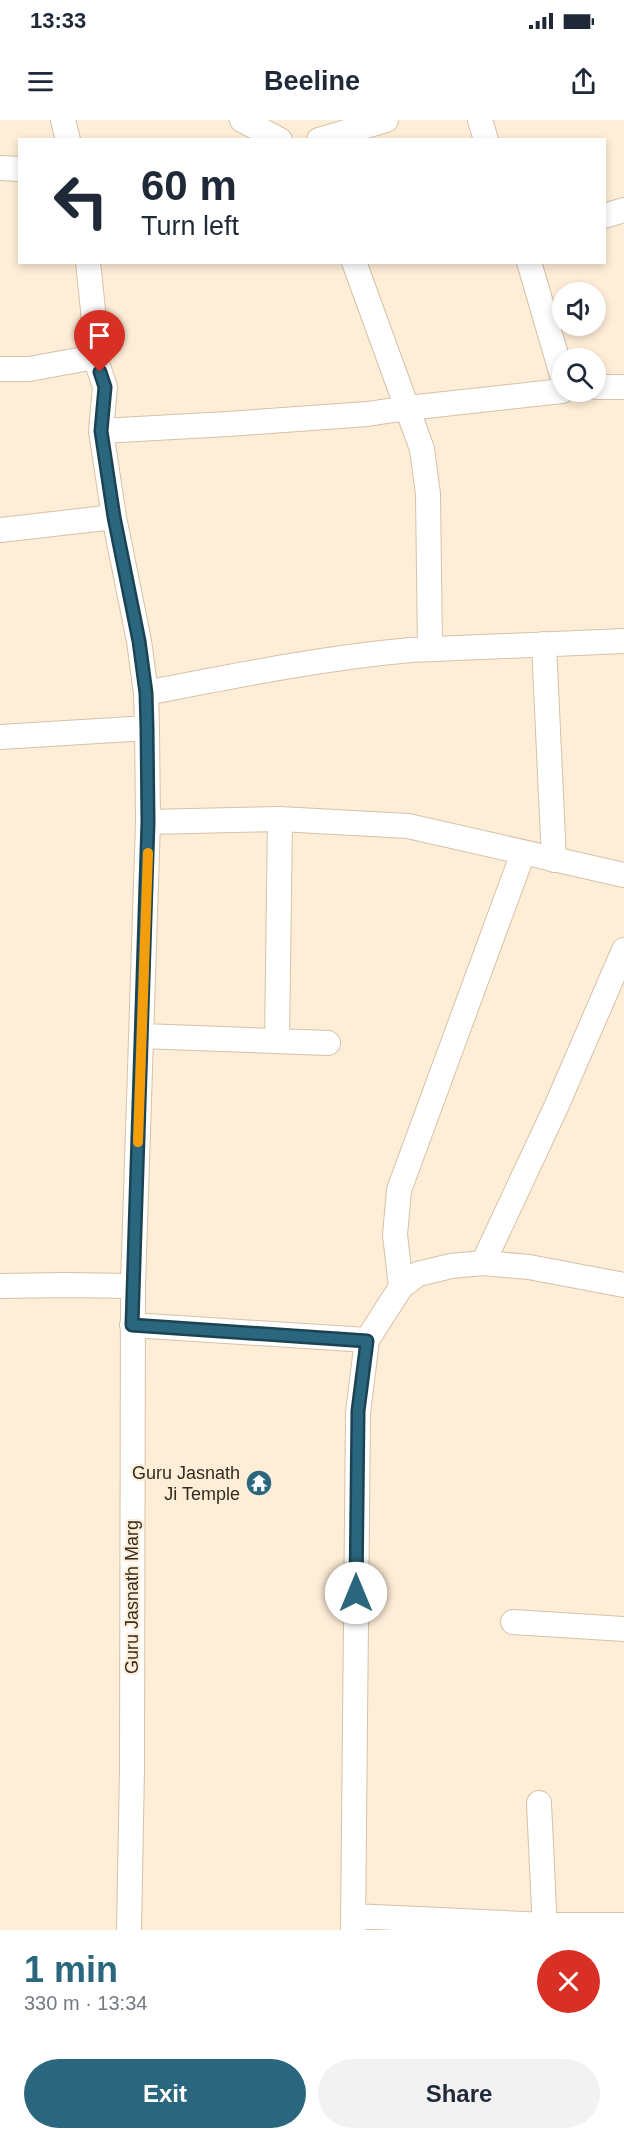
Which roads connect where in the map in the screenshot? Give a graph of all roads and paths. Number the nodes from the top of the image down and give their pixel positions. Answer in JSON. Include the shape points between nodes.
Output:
{"nodes":[{"id":1,"x":63,"y":120,"type":"edge"},
{"id":2,"x":242,"y":120,"type":"edge"},
{"id":3,"x":386,"y":120,"type":"edge"},
{"id":4,"x":480,"y":120,"type":"edge"},
{"id":5,"x":68,"y":138,"type":"edge"},
{"id":6,"x":276,"y":138,"type":"edge"},
{"id":7,"x":326,"y":138,"type":"edge"},
{"id":8,"x":485,"y":138,"type":"edge"},
{"id":9,"x":0,"y":168,"type":"edge"},
{"id":10,"x":18,"y":169,"type":"edge"},
{"id":11,"x":624,"y":210,"type":"edge"},
{"id":12,"x":606,"y":215,"type":"edge"},
{"id":13,"x":88,"y":264,"type":"edge"},
{"id":14,"x":355,"y":264,"type":"edge"},
{"id":15,"x":530,"y":264,"type":"edge"},
{"id":16,"x":554,"y":348,"type":"edge"},
{"id":17,"x":95,"y":357,"type":"junction"},
{"id":18,"x":0,"y":369,"type":"edge"},
{"id":19,"x":606,"y":387,"type":"edge"},
{"id":20,"x":624,"y":387,"type":"edge"},
{"id":21,"x":552,"y":392,"type":"edge"},
{"id":22,"x":408,"y":408,"type":"junction"},
{"id":23,"x":101,"y":431,"type":"junction"},
{"id":24,"x":114,"y":517,"type":"junction"},
{"id":25,"x":0,"y":530,"type":"edge"},
{"id":26,"x":624,"y":641,"type":"edge"},
{"id":27,"x":544,"y":644,"type":"junction"},
{"id":28,"x":430,"y":649,"type":"junction"},
{"id":29,"x":146,"y":693,"type":"junction"},
{"id":30,"x":147,"y":728,"type":"junction"},
{"id":31,"x":0,"y":737,"type":"edge"},
{"id":32,"x":280,"y":819,"type":"junction"},
{"id":33,"x":148,"y":822,"type":"junction"},
{"id":34,"x":523,"y":853,"type":"junction"},
{"id":35,"x":554,"y":860,"type":"junction"},
{"id":36,"x":624,"y":875,"type":"edge"},
{"id":37,"x":624,"y":950,"type":"edge"},
{"id":38,"x":142,"y":1036,"type":"junction"},
{"id":39,"x":277,"y":1041,"type":"junction"},
{"id":40,"x":328,"y":1043,"type":"dead end"},
{"id":41,"x":483,"y":1263,"type":"junction"},
{"id":42,"x":624,"y":1285,"type":"edge"},
{"id":43,"x":0,"y":1286,"type":"edge"},
{"id":44,"x":133,"y":1286,"type":"junction"},
{"id":45,"x":401,"y":1287,"type":"junction"},
{"id":46,"x":132,"y":1325,"type":"junction"},
{"id":47,"x":367,"y":1341,"type":"junction"},
{"id":48,"x":513,"y":1622,"type":"dead end"},
{"id":49,"x":624,"y":1629,"type":"edge"},
{"id":50,"x":539,"y":1803,"type":"dead end"},
{"id":51,"x":353,"y":1923,"type":"edge"},
{"id":52,"x":624,"y":1925,"type":"edge"},
{"id":53,"x":545,"y":1928,"type":"edge"},
{"id":54,"x":129,"y":1930,"type":"edge"}],
"edges":[{"from":1,"to":5,"type":"street"},
{"from":2,"to":6,"type":"street"},
{"from":3,"to":7,"type":"street"},
{"from":4,"to":8,"type":"street"},
{"from":9,"to":10,"type":"street"},
{"from":11,"to":12,"type":"street"},
{"from":13,"to":17,"type":"street","name":"Guru Jasnath Marg"},
{"from":14,"to":22,"type":"street"},
{"from":15,"to":16,"type":"street"},
{"from":17,"to":18,"type":"street","via":[[29,369]]},
{"from":17,"to":23,"type":"street","name":"Guru Jasnath Marg","via":[[105,387]]},
{"from":19,"to":20,"type":"street"},
{"from":21,"to":22,"type":"street"},
{"from":22,"to":23,"type":"street"},
{"from":22,"to":28,"type":"street","via":[[422,449],[428,494]]},
{"from":23,"to":24,"type":"street","name":"Guru Jasnath Marg"},
{"from":24,"to":25,"type":"street"},
{"from":24,"to":29,"type":"street","name":"Guru Jasnath Marg"},
{"from":26,"to":27,"type":"street"},
{"from":27,"to":28,"type":"street"},
{"from":27,"to":35,"type":"street"},
{"from":28,"to":29,"type":"street","via":[[327,659]]},
{"from":29,"to":30,"type":"street","name":"Guru Jasnath Marg"},
{"from":30,"to":31,"type":"street"},
{"from":30,"to":33,"type":"street","name":"Guru Jasnath Marg"},
{"from":32,"to":33,"type":"street"},
{"from":32,"to":34,"type":"street","via":[[408,826]]},
{"from":32,"to":39,"type":"street"},
{"from":33,"to":38,"type":"street","name":"Guru Jasnath Marg"},
{"from":34,"to":35,"type":"street"},
{"from":34,"to":45,"type":"street","via":[[399,1190],[395,1235]]},
{"from":35,"to":36,"type":"street"},
{"from":37,"to":41,"type":"street"},
{"from":38,"to":39,"type":"street"},
{"from":38,"to":44,"type":"street","name":"Guru Jasnath Marg"},
{"from":39,"to":40,"type":"street"},
{"from":41,"to":42,"type":"street","via":[[529,1267]]},
{"from":41,"to":45,"type":"street","via":[[418,1274]]},
{"from":43,"to":44,"type":"street"},
{"from":44,"to":46,"type":"street","name":"Guru Jasnath Marg"},
{"from":45,"to":47,"type":"street"},
{"from":46,"to":47,"type":"street"},
{"from":46,"to":54,"type":"street","name":"Guru Jasnath Marg"},
{"from":47,"to":51,"type":"street","via":[[358,1411]]},
{"from":48,"to":49,"type":"street"},
{"from":50,"to":53,"type":"street"},
{"from":51,"to":53,"type":"street"},
{"from":52,"to":53,"type":"street"}]}
